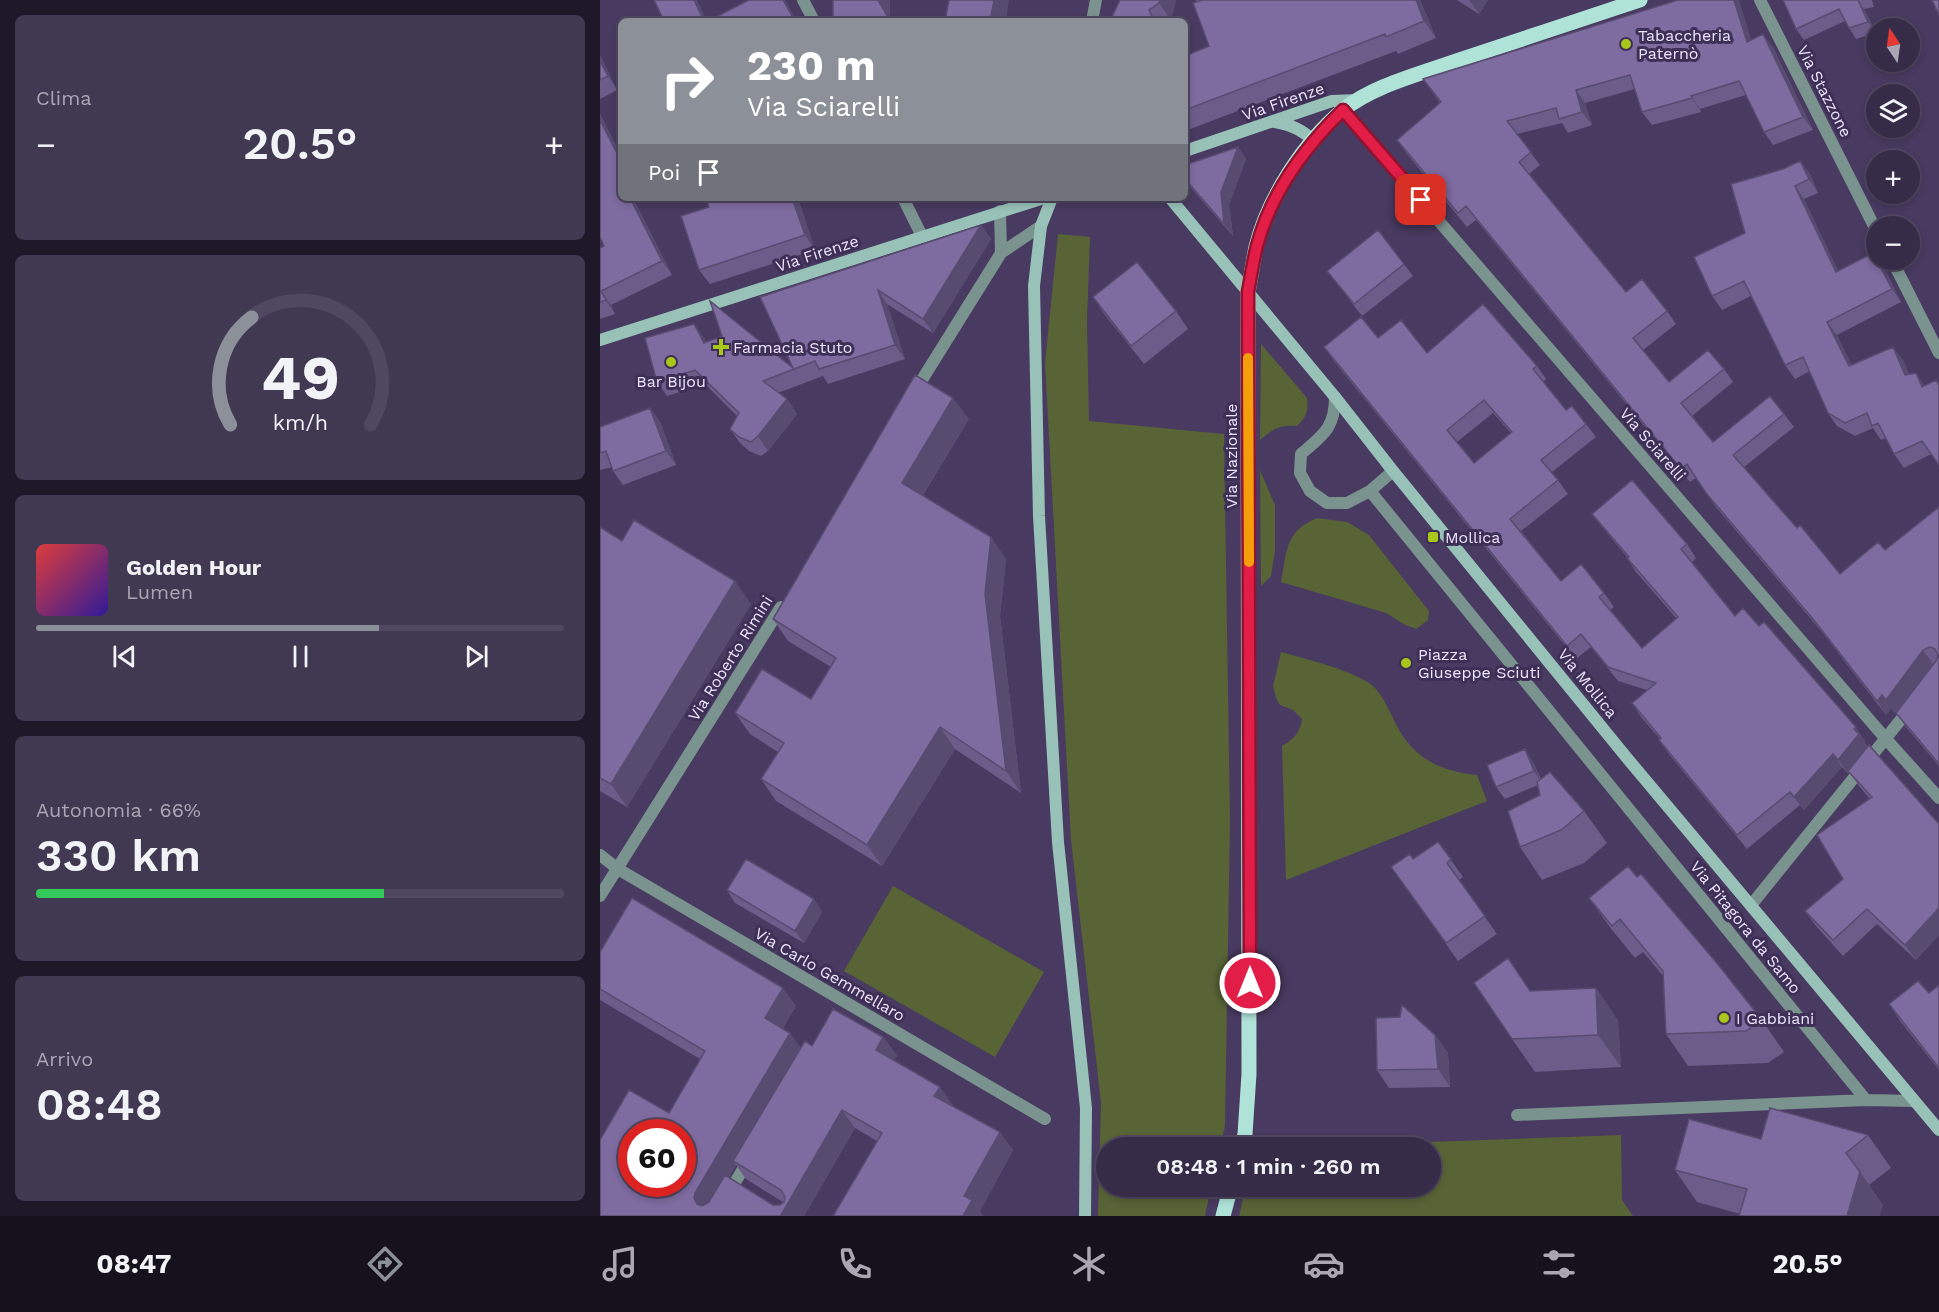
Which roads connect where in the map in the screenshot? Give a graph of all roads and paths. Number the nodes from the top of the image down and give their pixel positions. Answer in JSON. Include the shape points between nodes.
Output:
{"nodes":[{"id":1,"x":803,"y":0,"type":"edge"},
{"id":2,"x":1096,"y":0,"type":"edge"},
{"id":3,"x":1640,"y":0,"type":"edge"},
{"id":4,"x":1760,"y":0,"type":"edge"},
{"id":5,"x":812,"y":18,"type":"edge"},
{"id":6,"x":1093,"y":18,"type":"edge"},
{"id":7,"x":1359,"y":99,"type":"junction"},
{"id":8,"x":1343,"y":110,"type":"junction"},
{"id":9,"x":1273,"y":122,"type":"junction"},
{"id":10,"x":1314,"y":141,"type":"junction"},
{"id":11,"x":1188,"y":150,"type":"edge"},
{"id":12,"x":904,"y":201,"type":"edge"},
{"id":13,"x":1035,"y":201,"type":"edge"},
{"id":14,"x":1051,"y":201,"type":"edge"},
{"id":15,"x":1172,"y":201,"type":"edge"},
{"id":16,"x":1000,"y":212,"type":"junction"},
{"id":17,"x":1869,"y":216,"type":"edge"},
{"id":18,"x":1041,"y":226,"type":"junction"},
{"id":19,"x":922,"y":236,"type":"junction"},
{"id":20,"x":1001,"y":253,"type":"junction"},
{"id":21,"x":1897,"y":270,"type":"edge"},
{"id":22,"x":1248,"y":292,"type":"junction"},
{"id":23,"x":600,"y":340,"type":"edge"},
{"id":24,"x":1939,"y":353,"type":"edge"},
{"id":25,"x":1335,"y":396,"type":"junction"},
{"id":26,"x":907,"y":404,"type":"edge"},
{"id":27,"x":1393,"y":471,"type":"junction"},
{"id":28,"x":1370,"y":491,"type":"junction"},
{"id":29,"x":788,"y":596,"type":"edge"},
{"id":30,"x":1919,"y":696,"type":"edge"},
{"id":31,"x":1886,"y":739,"type":"junction"},
{"id":32,"x":1939,"y":798,"type":"edge"},
{"id":33,"x":600,"y":855,"type":"edge"},
{"id":34,"x":618,"y":870,"type":"junction"},
{"id":35,"x":600,"y":896,"type":"edge"},
{"id":36,"x":1752,"y":904,"type":"junction"},
{"id":37,"x":1866,"y":1100,"type":"junction"},
{"id":38,"x":1914,"y":1101,"type":"junction"},
{"id":39,"x":1517,"y":1115,"type":"dead end"},
{"id":40,"x":1045,"y":1119,"type":"dead end"},
{"id":41,"x":1939,"y":1130,"type":"edge"},
{"id":42,"x":1244,"y":1137,"type":"edge"},
{"id":43,"x":753,"y":1152,"type":"edge"},
{"id":44,"x":1228,"y":1197,"type":"edge"},
{"id":45,"x":715,"y":1216,"type":"edge"},
{"id":46,"x":1085,"y":1216,"type":"edge"},
{"id":47,"x":1223,"y":1216,"type":"edge"}],
"edges":[{"from":1,"to":5,"type":"street"},
{"from":2,"to":6,"type":"street"},
{"from":3,"to":7,"type":"main road","name":"Via Nazionale","via":[[1399,81]]},
{"from":4,"to":17,"type":"street","name":"Via Stazzone"},
{"from":7,"to":8,"type":"main road","name":"Via Nazionale"},
{"from":7,"to":9,"type":"street","name":"Via Firenze","via":[[1332,101]]},
{"from":8,"to":10,"type":"main road","name":"Via Nazionale"},
{"from":8,"to":31,"type":"street","name":"Via Sciarelli"},
{"from":9,"to":10,"type":"street","via":[[1288,124]]},
{"from":9,"to":11,"type":"street","name":"Via Firenze"},
{"from":10,"to":22,"type":"main road","name":"Via Nazionale","via":[[1275,197],[1257,245]]},
{"from":12,"to":19,"type":"street"},
{"from":13,"to":16,"type":"street","name":"Via Firenze"},
{"from":14,"to":18,"type":"street"},
{"from":15,"to":22,"type":"street","name":"Via Mollica"},
{"from":16,"to":19,"type":"street","name":"Via Firenze"},
{"from":16,"to":20,"type":"street"},
{"from":18,"to":20,"type":"street"},
{"from":18,"to":46,"type":"street","via":[[1034,286],[1038,516],[1058,842],[1086,1108]]},
{"from":19,"to":23,"type":"street","name":"Via Firenze"},
{"from":20,"to":26,"type":"street"},
{"from":21,"to":24,"type":"street"},
{"from":22,"to":25,"type":"street","name":"Via Mollica"},
{"from":22,"to":42,"type":"main road","name":"Via Nazionale","via":[[1250,915],[1249,1074]]},
{"from":25,"to":27,"type":"street","name":"Via Mollica"},
{"from":25,"to":28,"type":"street","via":[[1335,414],[1329,429],[1301,454],[1300,473],[1310,491],[1327,503],[1347,503]]},
{"from":27,"to":28,"type":"street"},
{"from":27,"to":36,"type":"street","name":"Via Mollica"},
{"from":28,"to":37,"type":"street","name":"Via Pitagora da Samo"},
{"from":29,"to":34,"type":"street","name":"Via Roberto Rimini"},
{"from":30,"to":31,"type":"street"},
{"from":31,"to":32,"type":"street","name":"Via Sciarelli"},
{"from":31,"to":36,"type":"street"},
{"from":33,"to":34,"type":"street","name":"Via Carlo Gemmellaro"},
{"from":34,"to":35,"type":"street","name":"Via Roberto Rimini"},
{"from":34,"to":40,"type":"street","name":"Via Carlo Gemmellaro","via":[[840,1006]]},
{"from":36,"to":38,"type":"street","name":"Via Mollica"},
{"from":37,"to":38,"type":"street"},
{"from":37,"to":39,"type":"street"},
{"from":38,"to":41,"type":"street","name":"Via Mollica"},
{"from":43,"to":45,"type":"street","via":[[740,1185]]},
{"from":44,"to":47,"type":"main road"}]}
